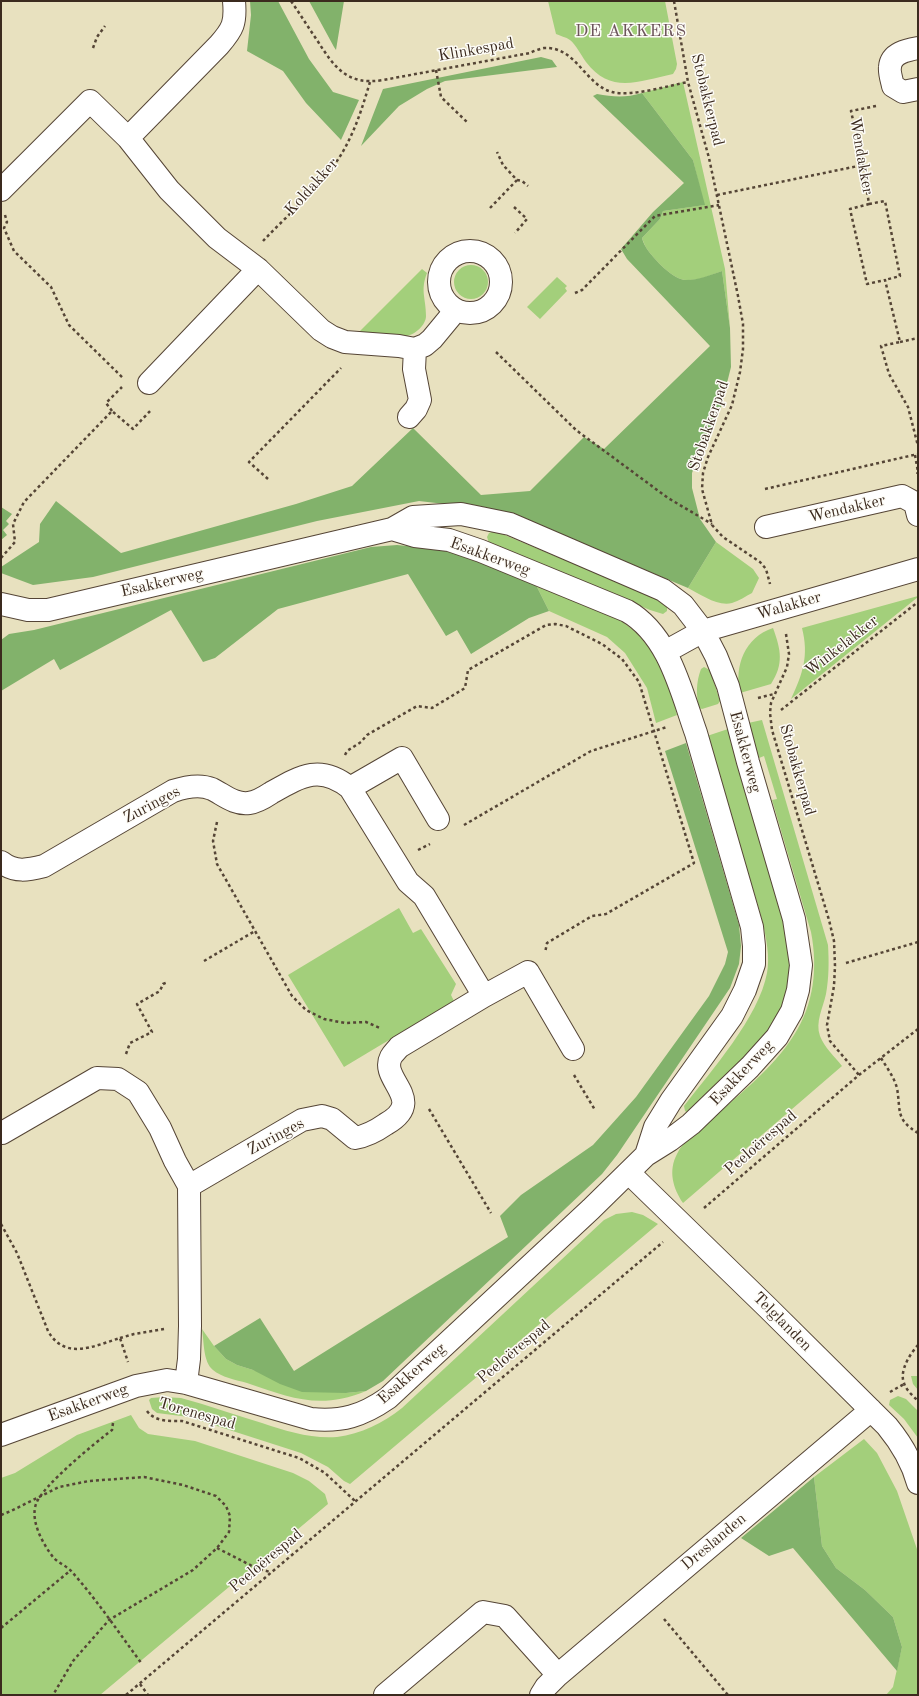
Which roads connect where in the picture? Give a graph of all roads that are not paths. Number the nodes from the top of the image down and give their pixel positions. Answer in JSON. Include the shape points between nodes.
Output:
{"nodes":[{"id":1,"x":234,"y":1,"type":"edge"},
{"id":2,"x":918,"y":48,"type":"edge"},
{"id":3,"x":918,"y":89,"type":"edge"},
{"id":4,"x":128,"y":138,"type":"junction"},
{"id":5,"x":2,"y":199,"type":"edge"},
{"id":6,"x":252,"y":264,"type":"junction"},
{"id":7,"x":456,"y":310,"type":"dead end"},
{"id":8,"x":415,"y":349,"type":"junction"},
{"id":9,"x":149,"y":383,"type":"road end"},
{"id":10,"x":409,"y":417,"type":"dead end"},
{"id":11,"x":918,"y":515,"type":"edge"},
{"id":12,"x":766,"y":527,"type":"dead end"},
{"id":13,"x":392,"y":529,"type":"junction"},
{"id":14,"x":918,"y":570,"type":"edge"},
{"id":15,"x":1,"y":604,"type":"edge"},
{"id":16,"x":703,"y":631,"type":"junction"},
{"id":17,"x":665,"y":652,"type":"junction"},
{"id":18,"x":344,"y":784,"type":"junction"},
{"id":19,"x":438,"y":820,"type":"dead end"},
{"id":20,"x":1,"y":862,"type":"edge"},
{"id":21,"x":484,"y":996,"type":"junction"},
{"id":22,"x":573,"y":1049,"type":"road end"},
{"id":23,"x":2,"y":1133,"type":"edge"},
{"id":24,"x":646,"y":1155,"type":"junction"},
{"id":25,"x":629,"y":1173,"type":"junction"},
{"id":26,"x":189,"y":1186,"type":"junction"},
{"id":27,"x":186,"y":1383,"type":"junction"},
{"id":28,"x":871,"y":1410,"type":"junction"},
{"id":29,"x":1,"y":1435,"type":"edge"},
{"id":30,"x":918,"y":1483,"type":"edge"},
{"id":31,"x":558,"y":1675,"type":"junction"},
{"id":32,"x":385,"y":1695,"type":"edge"},
{"id":33,"x":541,"y":1695,"type":"edge"}],
"edges":[{"from":1,"to":4,"type":"street","via":[[236,14],[232,30]]},
{"from":2,"to":3,"type":"street","via":[[894,57],[890,66],[893,86],[904,92]]},
{"from":4,"to":5,"type":"street","via":[[90,101]]},
{"from":4,"to":6,"type":"street","via":[[169,190],[217,238]]},
{"from":6,"to":8,"type":"street","via":[[321,330],[332,337],[345,342]]},
{"from":6,"to":9,"type":"street"},
{"from":7,"to":8,"type":"street","via":[[432,340],[425,346]]},
{"from":8,"to":10,"type":"street","via":[[414,369],[420,400]]},
{"from":11,"to":12,"type":"street","name":"Wendakker","via":[[915,503],[902,496]]},
{"from":13,"to":15,"type":"street","name":"Esakkerweg","via":[[48,610],[28,610]]},
{"from":13,"to":16,"type":"street","name":"Esakkerweg","via":[[413,517],[461,514],[510,524],[663,590],[683,605]]},
{"from":13,"to":17,"type":"street","name":"Esakkerweg","via":[[415,536],[449,540],[481,550],[627,611],[636,616],[651,632]]},
{"from":14,"to":16,"type":"street","name":"Walakker"},
{"from":16,"to":17,"type":"street","name":"Walakker"},
{"from":16,"to":24,"type":"street","name":"Esakkerweg","via":[[728,686],[794,919],[800,965],[798,990],[792,1011],[777,1037],[750,1067],[691,1124]]},
{"from":17,"to":24,"type":"street","name":"Esakkerweg","via":[[685,701],[752,927],[754,964],[732,1016],[655,1127]]},
{"from":18,"to":19,"type":"street","via":[[402,758]]},
{"from":18,"to":20,"type":"street","name":"Zuringes","via":[[321,774],[294,780],[252,803],[243,804],[212,789],[195,786],[173,791],[44,866],[21,870]]},
{"from":18,"to":21,"type":"street","via":[[408,882],[424,896]]},
{"from":21,"to":22,"type":"street","via":[[528,972]]},
{"from":21,"to":26,"type":"street","name":"Zuringes","via":[[399,1047],[391,1057],[392,1075],[402,1094],[403,1104],[398,1117],[366,1136],[355,1138],[332,1119],[322,1116],[302,1120]]},
{"from":23,"to":26,"type":"street","via":[[97,1078],[118,1079],[138,1092],[160,1128]]},
{"from":24,"to":25,"type":"street","name":"Esakkerweg"},
{"from":25,"to":27,"type":"street","name":"Esakkerweg","via":[[400,1387],[376,1406],[346,1419],[311,1419]]},
{"from":25,"to":28,"type":"street","name":"Telglanden"},
{"from":26,"to":27,"type":"street","via":[[190,1326]]},
{"from":27,"to":29,"type":"street","name":"Esakkerweg","via":[[167,1380],[136,1386]]},
{"from":28,"to":30,"type":"street","name":"Telglanden","via":[[899,1441]]},
{"from":28,"to":31,"type":"street","name":"Dreslanden"},
{"from":31,"to":32,"type":"street","via":[[505,1616],[483,1612]]},
{"from":31,"to":33,"type":"street","name":"Dreslanden"}]}
